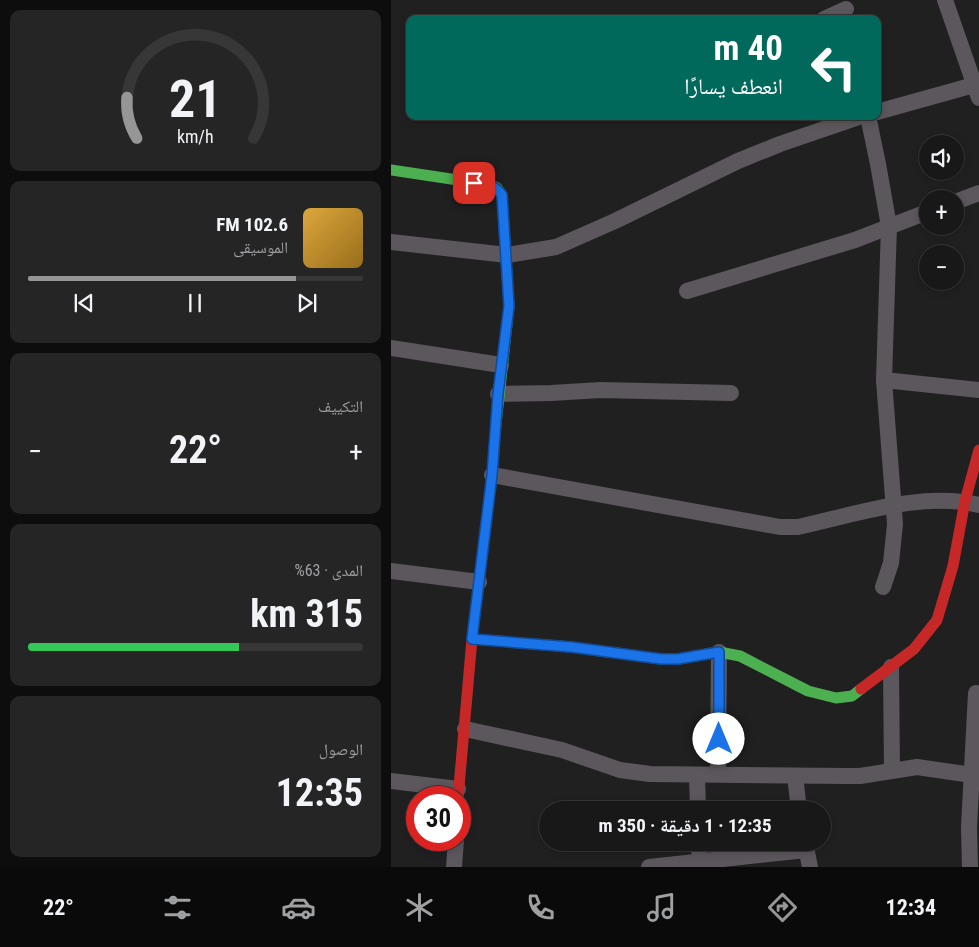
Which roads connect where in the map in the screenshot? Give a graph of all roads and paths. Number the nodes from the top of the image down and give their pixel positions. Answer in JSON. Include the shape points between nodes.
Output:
{"nodes":[{"id":1,"x":945,"y":0,"type":"edge"},
{"id":2,"x":846,"y":9,"type":"edge"},
{"id":3,"x":833,"y":15,"type":"edge"},
{"id":4,"x":977,"y":92,"type":"edge"},
{"id":5,"x":881,"y":111,"type":"edge"},
{"id":6,"x":850,"y":120,"type":"edge"},
{"id":7,"x":869,"y":120,"type":"edge"},
{"id":8,"x":391,"y":170,"type":"edge"},
{"id":9,"x":979,"y":193,"type":"edge"},
{"id":10,"x":964,"y":199,"type":"edge"},
{"id":11,"x":919,"y":215,"type":"edge"},
{"id":12,"x":889,"y":226,"type":"junction"},
{"id":13,"x":391,"y":242,"type":"edge"},
{"id":14,"x":507,"y":255,"type":"junction"},
{"id":15,"x":687,"y":291,"type":"dead end"},
{"id":16,"x":391,"y":348,"type":"edge"},
{"id":17,"x":501,"y":364,"type":"junction"},
{"id":18,"x":884,"y":380,"type":"junction"},
{"id":19,"x":979,"y":390,"type":"edge"},
{"id":20,"x":731,"y":393,"type":"dead end"},
{"id":21,"x":498,"y":394,"type":"junction"},
{"id":22,"x":979,"y":450,"type":"edge"},
{"id":23,"x":492,"y":475,"type":"junction"},
{"id":24,"x":972,"y":503,"type":"edge"},
{"id":25,"x":895,"y":505,"type":"junction"},
{"id":26,"x":391,"y":571,"type":"edge"},
{"id":27,"x":479,"y":582,"type":"junction"},
{"id":28,"x":883,"y":586,"type":"dead end"},
{"id":29,"x":472,"y":639,"type":"junction"},
{"id":30,"x":719,"y":652,"type":"junction"},
{"id":31,"x":891,"y":667,"type":"junction"},
{"id":32,"x":976,"y":693,"type":"dead end"},
{"id":33,"x":465,"y":728,"type":"junction"},
{"id":34,"x":892,"y":770,"type":"junction"},
{"id":35,"x":718,"y":774,"type":"junction"},
{"id":36,"x":697,"y":775,"type":"junction"},
{"id":37,"x":795,"y":776,"type":"junction"},
{"id":38,"x":975,"y":778,"type":"edge"},
{"id":39,"x":391,"y":781,"type":"edge"},
{"id":40,"x":419,"y":786,"type":"edge"},
{"id":41,"x":459,"y":786,"type":"edge"},
{"id":42,"x":698,"y":801,"type":"edge"},
{"id":43,"x":798,"y":801,"type":"edge"},
{"id":44,"x":456,"y":851,"type":"edge"},
{"id":45,"x":699,"y":851,"type":"edge"},
{"id":46,"x":776,"y":851,"type":"edge"},
{"id":47,"x":806,"y":851,"type":"edge"},
{"id":48,"x":700,"y":864,"type":"edge"},
{"id":49,"x":455,"y":867,"type":"edge"},
{"id":50,"x":649,"y":867,"type":"edge"},
{"id":51,"x":810,"y":867,"type":"edge"},
{"id":52,"x":970,"y":867,"type":"edge"}],
"edges":[{"from":1,"to":4,"type":"street"},
{"from":2,"to":3,"type":"street"},
{"from":4,"to":5,"type":"street"},
{"from":6,"to":14,"type":"street","via":[[738,161],[556,247]]},
{"from":7,"to":12,"type":"street"},
{"from":8,"to":14,"type":"street","via":[[497,188],[502,195]]},
{"from":9,"to":10,"type":"street"},
{"from":11,"to":12,"type":"street"},
{"from":12,"to":15,"type":"street","via":[[855,240]]},
{"from":12,"to":18,"type":"street"},
{"from":13,"to":14,"type":"street"},
{"from":14,"to":17,"type":"street","via":[[509,306]]},
{"from":16,"to":17,"type":"street"},
{"from":17,"to":21,"type":"street"},
{"from":18,"to":19,"type":"street"},
{"from":18,"to":25,"type":"street"},
{"from":20,"to":21,"type":"street","via":[[601,390]]},
{"from":21,"to":23,"type":"street"},
{"from":22,"to":24,"type":"street"},
{"from":23,"to":25,"type":"street","via":[[780,527],[798,527]]},
{"from":23,"to":27,"type":"street"},
{"from":24,"to":25,"type":"street","via":[[910,502]]},
{"from":24,"to":31,"type":"street","via":[[937,620],[914,649]]},
{"from":25,"to":28,"type":"street","via":[[895,539]]},
{"from":26,"to":27,"type":"street"},
{"from":27,"to":29,"type":"street"},
{"from":29,"to":30,"type":"street","via":[[661,659]]},
{"from":29,"to":33,"type":"street"},
{"from":30,"to":31,"type":"street","via":[[740,656],[808,691],[836,698],[852,696]]},
{"from":30,"to":35,"type":"street"},
{"from":31,"to":34,"type":"street"},
{"from":32,"to":38,"type":"street"},
{"from":33,"to":36,"type":"street","via":[[562,750],[620,770]]},
{"from":33,"to":41,"type":"street"},
{"from":34,"to":37,"type":"street","via":[[860,776]]},
{"from":34,"to":38,"type":"street","via":[[917,767]]},
{"from":35,"to":36,"type":"street"},
{"from":35,"to":37,"type":"street"},
{"from":36,"to":42,"type":"street"},
{"from":37,"to":43,"type":"street"},
{"from":38,"to":52,"type":"street","via":[[969,827]]},
{"from":39,"to":40,"type":"street"},
{"from":44,"to":49,"type":"street"},
{"from":45,"to":48,"type":"street"},
{"from":46,"to":48,"type":"street"},
{"from":47,"to":51,"type":"street"},
{"from":48,"to":50,"type":"street"}]}
